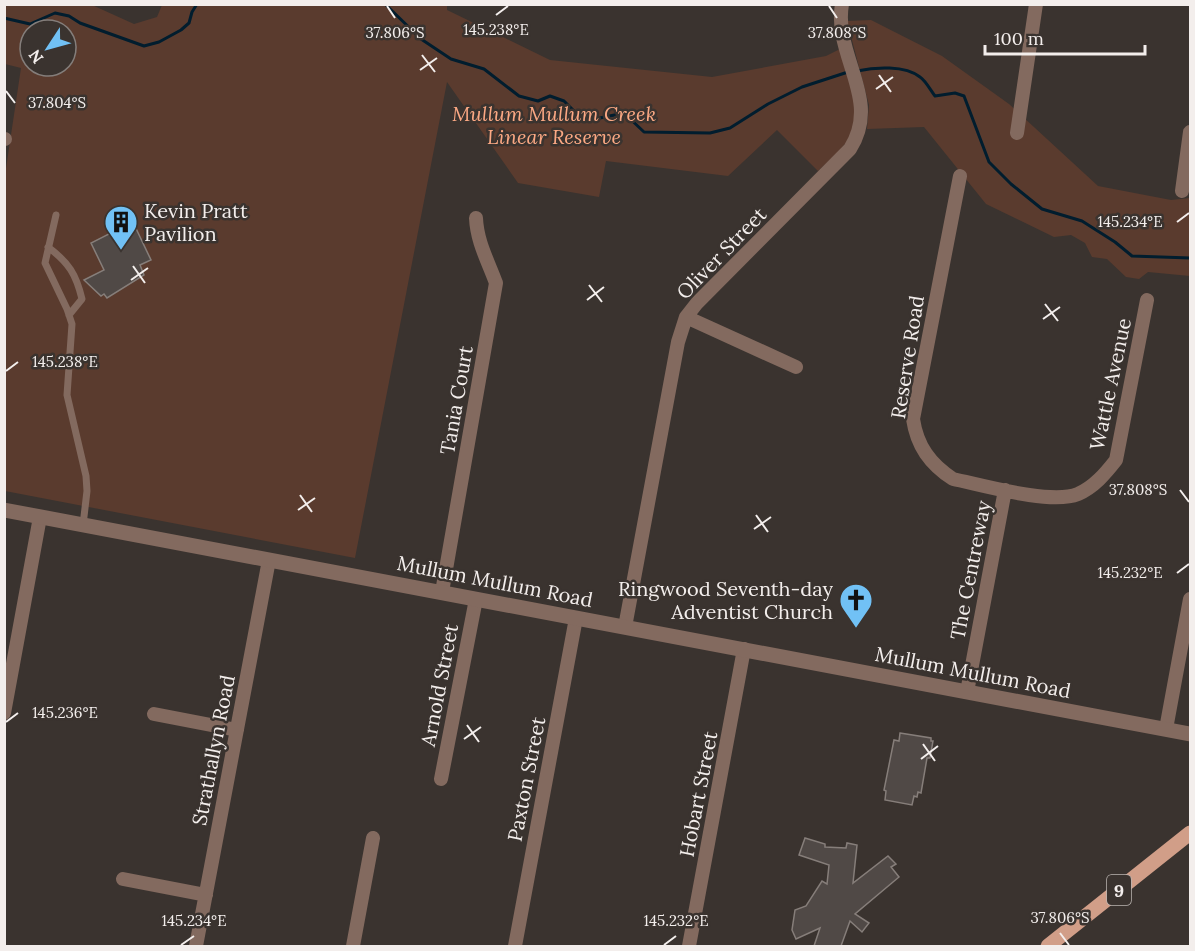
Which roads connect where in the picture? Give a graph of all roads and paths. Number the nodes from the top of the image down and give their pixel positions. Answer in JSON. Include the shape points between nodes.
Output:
{"nodes":[{"id":1,"x":842,"y":4,"type":"edge"},
{"id":2,"x":1036,"y":4,"type":"edge"},
{"id":3,"x":1191,"y":132,"type":"edge"},
{"id":4,"x":1017,"y":133,"type":"dead end"},
{"id":5,"x":960,"y":176,"type":"dead end"},
{"id":6,"x":1182,"y":191,"type":"dead end"},
{"id":7,"x":56,"y":215,"type":"dead end"},
{"id":8,"x":476,"y":218,"type":"dead end"},
{"id":9,"x":48,"y":248,"type":"junction"},
{"id":10,"x":1147,"y":300,"type":"dead end"},
{"id":11,"x":69,"y":315,"type":"junction"},
{"id":12,"x":686,"y":317,"type":"junction"},
{"id":13,"x":796,"y":367,"type":"dead end"},
{"id":14,"x":1005,"y":490,"type":"junction"},
{"id":15,"x":4,"y":510,"type":"edge"},
{"id":16,"x":40,"y":517,"type":"junction"},
{"id":17,"x":83,"y":525,"type":"junction"},
{"id":18,"x":269,"y":560,"type":"junction"},
{"id":19,"x":442,"y":592,"type":"junction"},
{"id":20,"x":476,"y":599,"type":"junction"},
{"id":21,"x":1191,"y":599,"type":"edge"},
{"id":22,"x":576,"y":618,"type":"junction"},
{"id":23,"x":625,"y":627,"type":"junction"},
{"id":24,"x":744,"y":649,"type":"junction"},
{"id":25,"x":967,"y":692,"type":"junction"},
{"id":26,"x":4,"y":713,"type":"edge"},
{"id":27,"x":154,"y":714,"type":"dead end"},
{"id":28,"x":237,"y":729,"type":"junction"},
{"id":29,"x":1166,"y":729,"type":"junction"},
{"id":30,"x":1191,"y":734,"type":"edge"},
{"id":31,"x":441,"y":779,"type":"dead end"},
{"id":32,"x":1191,"y":833,"type":"edge"},
{"id":33,"x":374,"y":838,"type":"dead end"},
{"id":34,"x":123,"y":879,"type":"dead end"},
{"id":35,"x":206,"y":895,"type":"junction"},
{"id":36,"x":196,"y":946,"type":"edge"},
{"id":37,"x":353,"y":946,"type":"edge"},
{"id":38,"x":514,"y":946,"type":"edge"},
{"id":39,"x":689,"y":946,"type":"edge"},
{"id":40,"x":1048,"y":946,"type":"edge"}],
"edges":[{"from":1,"to":12,"type":"street","name":"Oliver Street","via":[[841,24],[862,105],[858,134],[850,149]]},
{"from":2,"to":4,"type":"street"},
{"from":3,"to":6,"type":"street"},
{"from":5,"to":14,"type":"street","name":"Reserve Road","via":[[913,419],[927,457],[940,470],[952,479]]},
{"from":7,"to":9,"type":"lane"},
{"from":8,"to":19,"type":"street","name":"Tania Court","via":[[476,232],[495,284]]},
{"from":9,"to":11,"type":"lane","via":[[45,263]]},
{"from":9,"to":11,"type":"lane","via":[[66,261],[78,283],[82,299]]},
{"from":10,"to":14,"type":"street","name":"Wattle Avenue","via":[[1116,460],[1089,488],[1076,495],[1057,499]]},
{"from":11,"to":17,"type":"lane","via":[[72,324],[67,395],[86,476]]},
{"from":12,"to":13,"type":"street"},
{"from":12,"to":23,"type":"street","name":"Oliver Street","via":[[678,342]]},
{"from":14,"to":25,"type":"street","name":"The Centreway"},
{"from":15,"to":16,"type":"street","name":"Mullum Mullum Road"},
{"from":16,"to":17,"type":"street","name":"Mullum Mullum Road"},
{"from":16,"to":26,"type":"street"},
{"from":17,"to":18,"type":"street","name":"Mullum Mullum Road"},
{"from":18,"to":19,"type":"street","name":"Mullum Mullum Road"},
{"from":18,"to":28,"type":"street","name":"Strathallyn Road"},
{"from":19,"to":20,"type":"street","name":"Mullum Mullum Road"},
{"from":20,"to":22,"type":"street","name":"Mullum Mullum Road"},
{"from":20,"to":31,"type":"street","name":"Arnold Street"},
{"from":21,"to":29,"type":"street"},
{"from":22,"to":23,"type":"street","name":"Mullum Mullum Road"},
{"from":22,"to":38,"type":"street","name":"Paxton Street"},
{"from":23,"to":24,"type":"street","name":"Mullum Mullum Road"},
{"from":24,"to":25,"type":"street","name":"Mullum Mullum Road"},
{"from":24,"to":39,"type":"street","name":"Hobart Street"},
{"from":25,"to":29,"type":"street","name":"Mullum Mullum Road"},
{"from":27,"to":28,"type":"street"},
{"from":28,"to":35,"type":"street","name":"Strathallyn Road"},
{"from":29,"to":30,"type":"street","name":"Mullum Mullum Road"},
{"from":32,"to":40,"type":"main road","number":"9"},
{"from":33,"to":37,"type":"street"},
{"from":34,"to":35,"type":"street"},
{"from":35,"to":36,"type":"street","name":"Strathallyn Road"}]}
